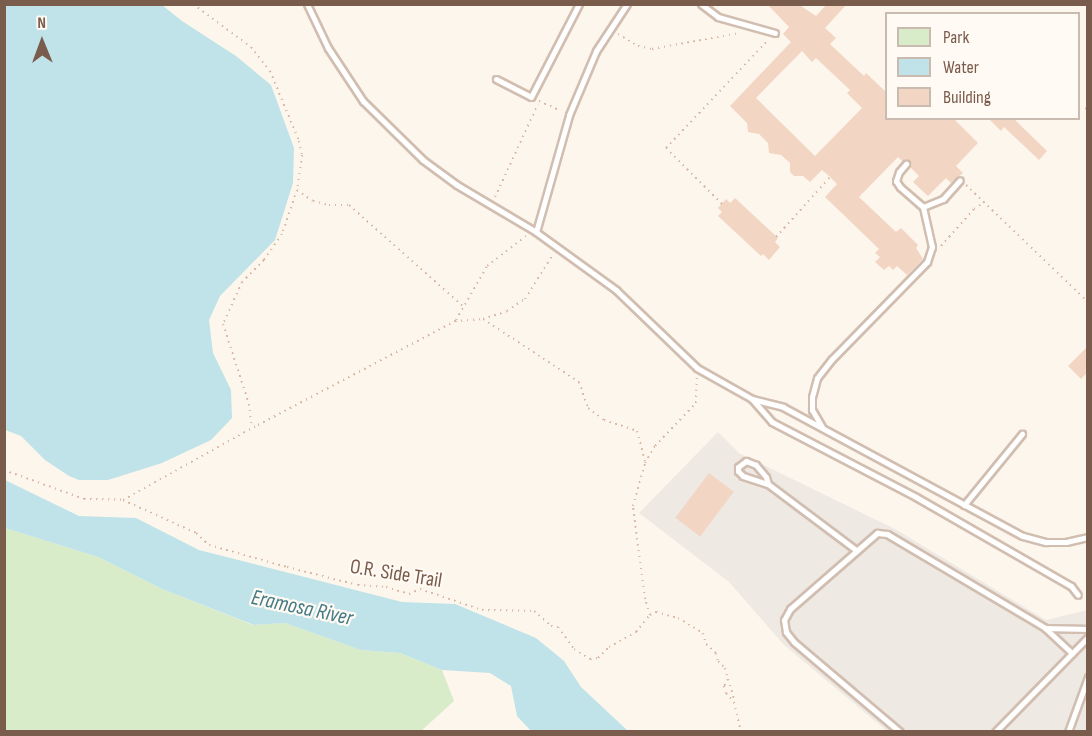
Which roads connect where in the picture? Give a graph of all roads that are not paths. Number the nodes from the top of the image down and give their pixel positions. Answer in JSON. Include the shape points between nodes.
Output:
{"nodes":[{"id":1,"x":307,"y":4,"type":"edge"},
{"id":2,"x":579,"y":4,"type":"edge"},
{"id":3,"x":627,"y":4,"type":"edge"},
{"id":4,"x":701,"y":4,"type":"edge"},
{"id":5,"x":775,"y":33,"type":"road end"},
{"id":6,"x":496,"y":79,"type":"dead end"},
{"id":7,"x":906,"y":164,"type":"dead end"},
{"id":8,"x":960,"y":180,"type":"dead end"},
{"id":9,"x":923,"y":207,"type":"junction"},
{"id":10,"x":534,"y":231,"type":"junction"},
{"id":11,"x":752,"y":399,"type":"junction"},
{"id":12,"x":822,"y":429,"type":"junction"},
{"id":13,"x":1022,"y":434,"type":"dead end"},
{"id":14,"x":768,"y":484,"type":"junction"},
{"id":15,"x":964,"y":505,"type":"junction"},
{"id":16,"x":1088,"y":537,"type":"edge"},
{"id":17,"x":856,"y":550,"type":"junction"},
{"id":18,"x":1078,"y":595,"type":"dead end"},
{"id":19,"x":1045,"y":628,"type":"junction"},
{"id":20,"x":1088,"y":629,"type":"edge"},
{"id":21,"x":1088,"y":637,"type":"edge"},
{"id":22,"x":1072,"y":653,"type":"junction"},
{"id":23,"x":1088,"y":677,"type":"edge"},
{"id":24,"x":900,"y":732,"type":"edge"},
{"id":25,"x":995,"y":732,"type":"edge"},
{"id":26,"x":1068,"y":732,"type":"edge"}],
"edges":[{"from":1,"to":10,"type":"lane","via":[[343,73],[370,109],[423,160]]},
{"from":2,"to":6,"type":"lane","via":[[531,97]]},
{"from":3,"to":10,"type":"lane","via":[[596,51],[569,115]]},
{"from":4,"to":5,"type":"lane","via":[[718,17]]},
{"from":7,"to":9,"type":"lane","via":[[896,181]]},
{"from":8,"to":9,"type":"lane","via":[[943,199]]},
{"from":9,"to":12,"type":"lane","via":[[932,237],[927,262],[817,378],[812,410]]},
{"from":10,"to":11,"type":"lane","via":[[616,290],[697,368]]},
{"from":11,"to":12,"type":"lane","via":[[777,404]]},
{"from":11,"to":18,"type":"lane","via":[[772,422],[916,497],[1071,586]]},
{"from":12,"to":15,"type":"lane"},
{"from":13,"to":15,"type":"lane"},
{"from":14,"to":14,"type":"lane","via":[[743,476],[738,467],[746,461],[756,465]]},
{"from":14,"to":17,"type":"lane"},
{"from":15,"to":16,"type":"lane","via":[[1023,536],[1046,542]]},
{"from":17,"to":19,"type":"lane","via":[[871,536],[887,534]]},
{"from":17,"to":24,"type":"lane","via":[[790,609],[785,627],[794,642]]},
{"from":19,"to":20,"type":"lane"},
{"from":19,"to":22,"type":"lane"},
{"from":21,"to":22,"type":"lane"},
{"from":22,"to":25,"type":"lane"},
{"from":23,"to":26,"type":"lane"}]}
